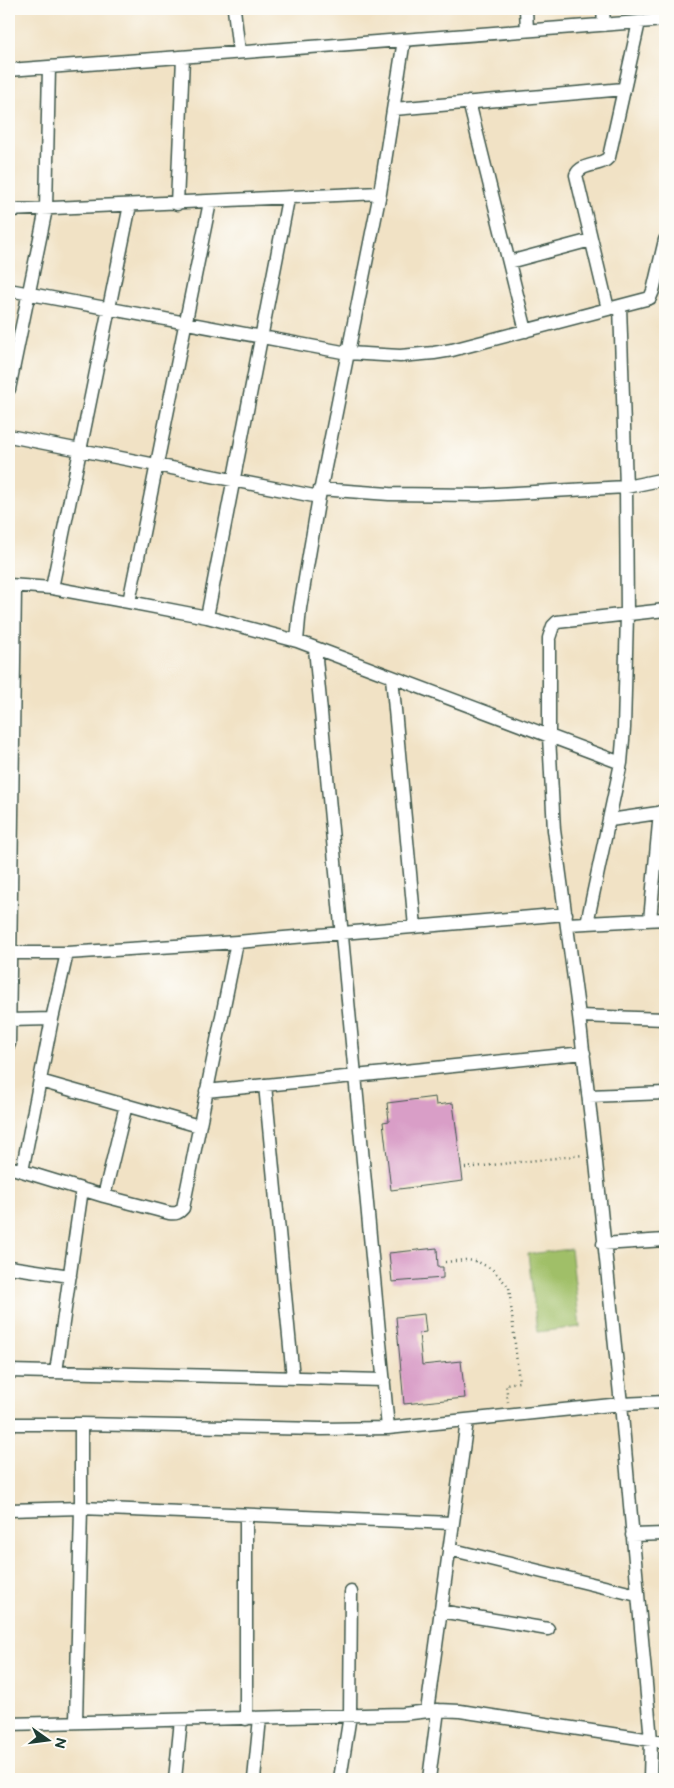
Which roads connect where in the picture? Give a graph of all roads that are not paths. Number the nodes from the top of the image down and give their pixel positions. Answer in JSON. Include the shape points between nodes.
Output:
{"nodes":[{"id":1,"x":234,"y":9,"type":"edge"},
{"id":2,"x":526,"y":9,"type":"edge"},
{"id":3,"x":603,"y":9,"type":"edge"},
{"id":4,"x":665,"y":20,"type":"edge"},
{"id":5,"x":640,"y":22,"type":"junction"},
{"id":6,"x":604,"y":24,"type":"junction"},
{"id":7,"x":527,"y":30,"type":"junction"},
{"id":8,"x":404,"y":40,"type":"junction"},
{"id":9,"x":239,"y":52,"type":"junction"},
{"id":10,"x":183,"y":57,"type":"junction"},
{"id":11,"x":49,"y":67,"type":"junction"},
{"id":12,"x":9,"y":70,"type":"edge"},
{"id":13,"x":624,"y":89,"type":"junction"},
{"id":14,"x":470,"y":102,"type":"junction"},
{"id":15,"x":394,"y":108,"type":"junction"},
{"id":16,"x":380,"y":193,"type":"junction"},
{"id":17,"x":288,"y":199,"type":"junction"},
{"id":18,"x":210,"y":202,"type":"junction"},
{"id":19,"x":177,"y":204,"type":"junction"},
{"id":20,"x":130,"y":205,"type":"junction"},
{"id":21,"x":46,"y":209,"type":"junction"},
{"id":22,"x":9,"y":210,"type":"edge"},
{"id":23,"x":591,"y":240,"type":"junction"},
{"id":24,"x":665,"y":240,"type":"edge"},
{"id":25,"x":509,"y":262,"type":"junction"},
{"id":26,"x":9,"y":290,"type":"edge"},
{"id":27,"x":28,"y":293,"type":"junction"},
{"id":28,"x":108,"y":308,"type":"junction"},
{"id":29,"x":614,"y":308,"type":"junction"},
{"id":30,"x":185,"y":322,"type":"junction"},
{"id":31,"x":526,"y":331,"type":"junction"},
{"id":32,"x":261,"y":337,"type":"junction"},
{"id":33,"x":348,"y":353,"type":"junction"},
{"id":34,"x":9,"y":389,"type":"edge"},
{"id":35,"x":9,"y":436,"type":"edge"},
{"id":36,"x":79,"y":450,"type":"junction"},
{"id":37,"x":155,"y":465,"type":"junction"},
{"id":38,"x":665,"y":479,"type":"edge"},
{"id":39,"x":233,"y":480,"type":"junction"},
{"id":40,"x":626,"y":487,"type":"junction"},
{"id":41,"x":320,"y":493,"type":"junction"},
{"id":42,"x":12,"y":586,"type":"edge"},
{"id":43,"x":52,"y":588,"type":"junction"},
{"id":44,"x":129,"y":602,"type":"junction"},
{"id":45,"x":665,"y":610,"type":"edge"},
{"id":46,"x":627,"y":615,"type":"junction"},
{"id":47,"x":207,"y":617,"type":"junction"},
{"id":48,"x":297,"y":641,"type":"junction"},
{"id":49,"x":315,"y":648,"type":"junction"},
{"id":50,"x":392,"y":677,"type":"junction"},
{"id":51,"x":550,"y":736,"type":"junction"},
{"id":52,"x":622,"y":763,"type":"junction"},
{"id":53,"x":662,"y":812,"type":"edge"},
{"id":54,"x":610,"y":820,"type":"junction"},
{"id":55,"x":567,"y":919,"type":"junction"},
{"id":56,"x":665,"y":919,"type":"edge"},
{"id":57,"x":650,"y":920,"type":"junction"},
{"id":58,"x":587,"y":923,"type":"junction"},
{"id":59,"x":416,"y":927,"type":"junction"},
{"id":60,"x":342,"y":933,"type":"junction"},
{"id":61,"x":237,"y":942,"type":"junction"},
{"id":62,"x":67,"y":953,"type":"junction"},
{"id":63,"x":10,"y":954,"type":"edge"},
{"id":64,"x":579,"y":1016,"type":"junction"},
{"id":65,"x":52,"y":1019,"type":"junction"},
{"id":66,"x":665,"y":1019,"type":"edge"},
{"id":67,"x":9,"y":1020,"type":"edge"},
{"id":68,"x":9,"y":1044,"type":"edge"},
{"id":69,"x":584,"y":1053,"type":"junction"},
{"id":70,"x":355,"y":1075,"type":"junction"},
{"id":71,"x":40,"y":1081,"type":"junction"},
{"id":72,"x":265,"y":1085,"type":"junction"},
{"id":73,"x":206,"y":1091,"type":"junction"},
{"id":74,"x":665,"y":1093,"type":"edge"},
{"id":75,"x":588,"y":1096,"type":"junction"},
{"id":76,"x":126,"y":1105,"type":"junction"},
{"id":77,"x":199,"y":1126,"type":"junction"},
{"id":78,"x":9,"y":1167,"type":"edge"},
{"id":79,"x":22,"y":1171,"type":"junction"},
{"id":80,"x":82,"y":1190,"type":"junction"},
{"id":81,"x":104,"y":1196,"type":"junction"},
{"id":82,"x":665,"y":1240,"type":"edge"},
{"id":83,"x":603,"y":1244,"type":"junction"},
{"id":84,"x":9,"y":1267,"type":"edge"},
{"id":85,"x":70,"y":1276,"type":"junction"},
{"id":86,"x":9,"y":1371,"type":"edge"},
{"id":87,"x":56,"y":1372,"type":"junction"},
{"id":88,"x":293,"y":1378,"type":"junction"},
{"id":89,"x":384,"y":1380,"type":"junction"},
{"id":90,"x":665,"y":1402,"type":"edge"},
{"id":91,"x":621,"y":1404,"type":"junction"},
{"id":92,"x":466,"y":1421,"type":"junction"},
{"id":93,"x":9,"y":1424,"type":"edge"},
{"id":94,"x":81,"y":1424,"type":"junction"},
{"id":95,"x":388,"y":1428,"type":"junction"},
{"id":96,"x":81,"y":1508,"type":"junction"},
{"id":97,"x":9,"y":1510,"type":"edge"},
{"id":98,"x":246,"y":1515,"type":"junction"},
{"id":99,"x":452,"y":1523,"type":"junction"},
{"id":100,"x":665,"y":1534,"type":"edge"},
{"id":101,"x":632,"y":1535,"type":"junction"},
{"id":102,"x":449,"y":1549,"type":"junction"},
{"id":103,"x":351,"y":1592,"type":"dead end"},
{"id":104,"x":637,"y":1595,"type":"junction"},
{"id":105,"x":440,"y":1611,"type":"junction"},
{"id":106,"x":548,"y":1629,"type":"dead end"},
{"id":107,"x":432,"y":1710,"type":"junction"},
{"id":108,"x":350,"y":1715,"type":"junction"},
{"id":109,"x":246,"y":1718,"type":"junction"},
{"id":110,"x":260,"y":1718,"type":"junction"},
{"id":111,"x":180,"y":1720,"type":"junction"},
{"id":112,"x":76,"y":1722,"type":"junction"},
{"id":113,"x":9,"y":1724,"type":"edge"},
{"id":114,"x":651,"y":1740,"type":"junction"},
{"id":115,"x":665,"y":1742,"type":"edge"},
{"id":116,"x":175,"y":1779,"type":"edge"},
{"id":117,"x":254,"y":1779,"type":"edge"},
{"id":118,"x":340,"y":1779,"type":"edge"},
{"id":119,"x":433,"y":1779,"type":"edge"},
{"id":120,"x":650,"y":1779,"type":"edge"}],
"edges":[{"from":1,"to":9,"type":"street"},
{"from":2,"to":7,"type":"street"},
{"from":3,"to":6,"type":"street"},
{"from":4,"to":5,"type":"street"},
{"from":5,"to":6,"type":"street"},
{"from":5,"to":13,"type":"street"},
{"from":6,"to":7,"type":"street"},
{"from":7,"to":8,"type":"street"},
{"from":8,"to":9,"type":"street"},
{"from":8,"to":15,"type":"street"},
{"from":9,"to":10,"type":"street"},
{"from":10,"to":11,"type":"street"},
{"from":10,"to":19,"type":"street"},
{"from":11,"to":12,"type":"street"},
{"from":11,"to":21,"type":"street"},
{"from":13,"to":14,"type":"street"},
{"from":13,"to":23,"type":"street","via":[[609,157],[581,168],[576,175]]},
{"from":14,"to":15,"type":"street"},
{"from":14,"to":25,"type":"street"},
{"from":15,"to":16,"type":"street"},
{"from":16,"to":17,"type":"street"},
{"from":16,"to":33,"type":"street"},
{"from":17,"to":18,"type":"street"},
{"from":17,"to":32,"type":"street"},
{"from":18,"to":19,"type":"street"},
{"from":18,"to":30,"type":"street"},
{"from":19,"to":20,"type":"street"},
{"from":20,"to":21,"type":"street"},
{"from":20,"to":28,"type":"street"},
{"from":21,"to":22,"type":"street"},
{"from":21,"to":27,"type":"street"},
{"from":23,"to":25,"type":"street"},
{"from":23,"to":29,"type":"street"},
{"from":24,"to":29,"type":"street","via":[[652,296]]},
{"from":25,"to":31,"type":"street"},
{"from":26,"to":27,"type":"street"},
{"from":27,"to":28,"type":"street"},
{"from":27,"to":34,"type":"street"},
{"from":28,"to":30,"type":"street"},
{"from":28,"to":36,"type":"street"},
{"from":29,"to":31,"type":"street"},
{"from":29,"to":40,"type":"street"},
{"from":30,"to":32,"type":"street"},
{"from":30,"to":37,"type":"street"},
{"from":31,"to":33,"type":"street","via":[[434,353],[400,356]]},
{"from":32,"to":33,"type":"street"},
{"from":32,"to":39,"type":"street"},
{"from":33,"to":41,"type":"street"},
{"from":35,"to":36,"type":"street"},
{"from":36,"to":37,"type":"street"},
{"from":36,"to":43,"type":"street"},
{"from":37,"to":39,"type":"street"},
{"from":37,"to":44,"type":"street"},
{"from":38,"to":40,"type":"street"},
{"from":39,"to":41,"type":"street"},
{"from":39,"to":47,"type":"street"},
{"from":40,"to":41,"type":"street","via":[[480,495]]},
{"from":40,"to":46,"type":"street"},
{"from":41,"to":48,"type":"street"},
{"from":42,"to":43,"type":"street"},
{"from":42,"to":63,"type":"street"},
{"from":43,"to":44,"type":"street"},
{"from":44,"to":47,"type":"street"},
{"from":45,"to":46,"type":"street"},
{"from":46,"to":51,"type":"street","via":[[565,620],[553,626],[549,638]]},
{"from":46,"to":52,"type":"street"},
{"from":47,"to":48,"type":"street"},
{"from":48,"to":49,"type":"street"},
{"from":49,"to":50,"type":"street"},
{"from":49,"to":60,"type":"street"},
{"from":50,"to":51,"type":"street"},
{"from":50,"to":59,"type":"street"},
{"from":51,"to":52,"type":"street"},
{"from":51,"to":55,"type":"street","via":[[554,830]]},
{"from":52,"to":54,"type":"street"},
{"from":53,"to":54,"type":"street"},
{"from":53,"to":57,"type":"street"},
{"from":54,"to":58,"type":"street"},
{"from":55,"to":58,"type":"street"},
{"from":55,"to":59,"type":"street"},
{"from":55,"to":64,"type":"street"},
{"from":56,"to":57,"type":"street"},
{"from":57,"to":58,"type":"street"},
{"from":59,"to":60,"type":"street"},
{"from":60,"to":61,"type":"street"},
{"from":60,"to":70,"type":"street"},
{"from":61,"to":62,"type":"street"},
{"from":61,"to":73,"type":"street"},
{"from":62,"to":63,"type":"street"},
{"from":62,"to":65,"type":"street"},
{"from":63,"to":67,"type":"street"},
{"from":64,"to":66,"type":"street"},
{"from":64,"to":69,"type":"street"},
{"from":65,"to":67,"type":"street"},
{"from":65,"to":71,"type":"street"},
{"from":67,"to":68,"type":"street"},
{"from":69,"to":70,"type":"street"},
{"from":69,"to":75,"type":"street"},
{"from":70,"to":72,"type":"street"},
{"from":70,"to":89,"type":"street"},
{"from":71,"to":76,"type":"street"},
{"from":71,"to":79,"type":"street"},
{"from":72,"to":73,"type":"street"},
{"from":72,"to":88,"type":"street"},
{"from":73,"to":77,"type":"street"},
{"from":74,"to":75,"type":"street"},
{"from":75,"to":83,"type":"street"},
{"from":76,"to":77,"type":"street"},
{"from":76,"to":81,"type":"street"},
{"from":77,"to":81,"type":"street","via":[[180,1212],[169,1213]]},
{"from":78,"to":79,"type":"street"},
{"from":79,"to":80,"type":"street"},
{"from":80,"to":81,"type":"street"},
{"from":80,"to":85,"type":"street"},
{"from":82,"to":83,"type":"street"},
{"from":83,"to":91,"type":"street"},
{"from":84,"to":85,"type":"street"},
{"from":85,"to":87,"type":"street"},
{"from":86,"to":87,"type":"street"},
{"from":87,"to":88,"type":"street"},
{"from":88,"to":89,"type":"street"},
{"from":89,"to":95,"type":"street"},
{"from":90,"to":91,"type":"street"},
{"from":91,"to":92,"type":"street"},
{"from":91,"to":101,"type":"street"},
{"from":92,"to":95,"type":"street"},
{"from":92,"to":99,"type":"street"},
{"from":93,"to":94,"type":"street"},
{"from":94,"to":95,"type":"street","via":[[322,1430]]},
{"from":94,"to":96,"type":"street"},
{"from":96,"to":97,"type":"street"},
{"from":96,"to":98,"type":"street"},
{"from":96,"to":112,"type":"street"},
{"from":98,"to":99,"type":"street"},
{"from":98,"to":109,"type":"street"},
{"from":99,"to":102,"type":"street"},
{"from":100,"to":101,"type":"street"},
{"from":101,"to":104,"type":"street"},
{"from":102,"to":104,"type":"street"},
{"from":102,"to":105,"type":"street"},
{"from":103,"to":108,"type":"street"},
{"from":104,"to":114,"type":"street"},
{"from":105,"to":106,"type":"street"},
{"from":105,"to":107,"type":"street"},
{"from":107,"to":108,"type":"street"},
{"from":107,"to":114,"type":"street","via":[[460,1711]]},
{"from":107,"to":119,"type":"street"},
{"from":108,"to":110,"type":"street"},
{"from":108,"to":118,"type":"street"},
{"from":109,"to":110,"type":"street"},
{"from":109,"to":111,"type":"street"},
{"from":110,"to":117,"type":"street"},
{"from":111,"to":112,"type":"street"},
{"from":111,"to":116,"type":"street"},
{"from":112,"to":113,"type":"street"},
{"from":114,"to":115,"type":"street"},
{"from":114,"to":120,"type":"street"}]}
